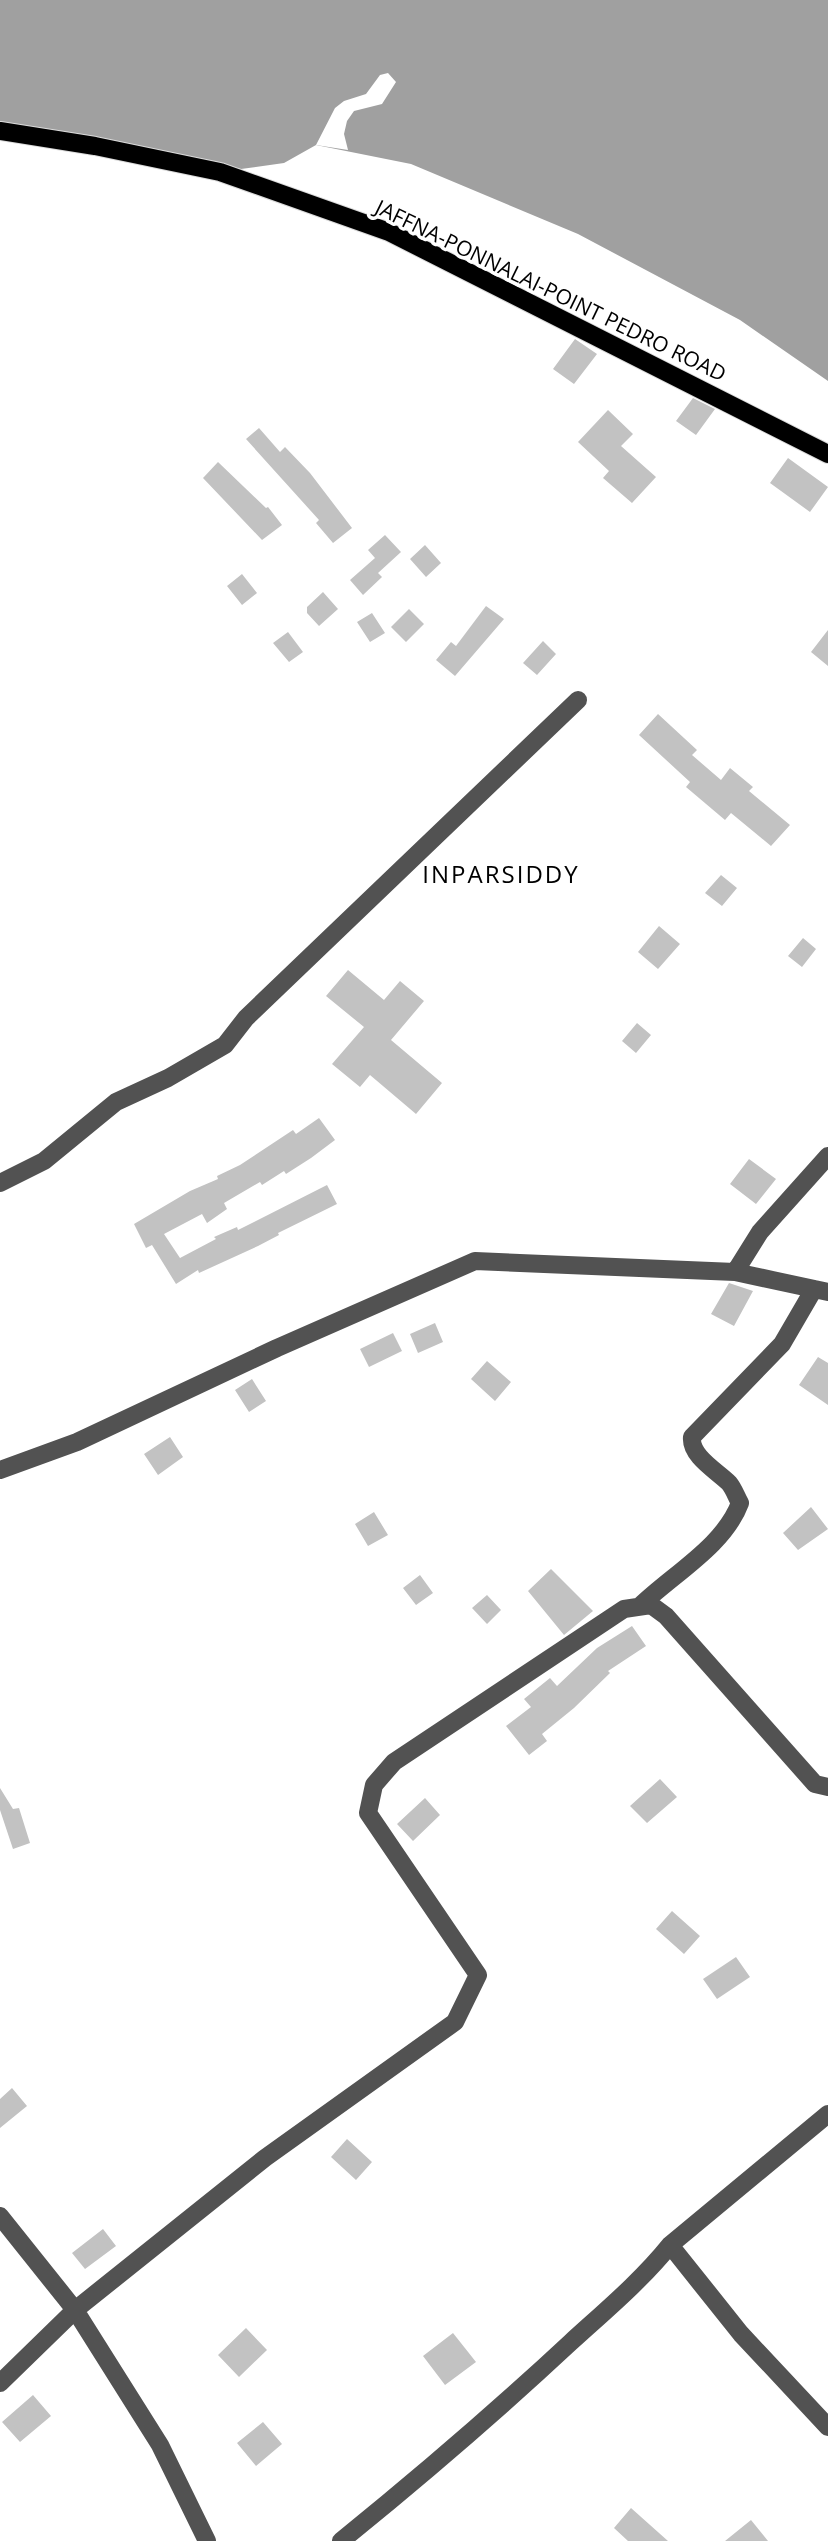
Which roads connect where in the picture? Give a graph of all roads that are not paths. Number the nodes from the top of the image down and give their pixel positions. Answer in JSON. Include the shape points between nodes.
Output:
{"nodes":[{"id":1,"x":0,"y":131,"type":"edge"},
{"id":2,"x":828,"y":454,"type":"edge"},
{"id":3,"x":578,"y":700,"type":"dead end"},
{"id":4,"x":828,"y":1156,"type":"edge"},
{"id":5,"x":0,"y":1183,"type":"edge"},
{"id":6,"x":735,"y":1272,"type":"junction"},
{"id":7,"x":821,"y":1291,"type":"edge"},
{"id":8,"x":0,"y":1470,"type":"edge"},
{"id":9,"x":640,"y":1605,"type":"junction"},
{"id":10,"x":828,"y":1787,"type":"edge"},
{"id":11,"x":828,"y":2114,"type":"edge"},
{"id":12,"x":0,"y":2216,"type":"edge"},
{"id":13,"x":670,"y":2245,"type":"junction"},
{"id":14,"x":75,"y":2310,"type":"junction"},
{"id":15,"x":0,"y":2383,"type":"edge"},
{"id":16,"x":828,"y":2427,"type":"edge"},
{"id":17,"x":207,"y":2541,"type":"edge"},
{"id":18,"x":341,"y":2541,"type":"edge"}],
"edges":[{"from":1,"to":2,"type":"main road","name":"JAFFNA-PONNALAI-POINT PEDRO ROAD","via":[[220,172],[389,232]]},
{"from":3,"to":5,"type":"street","via":[[246,1018],[225,1045],[116,1102],[44,1161]]},
{"from":4,"to":6,"type":"street","via":[[760,1232]]},
{"from":6,"to":7,"type":"street"},
{"from":6,"to":8,"type":"street","via":[[475,1261],[77,1443]]},
{"from":7,"to":9,"type":"street","via":[[782,1344],[692,1437],[696,1452],[731,1486],[740,1503],[733,1521],[702,1554]]},
{"from":9,"to":10,"type":"street","via":[[651,1605],[666,1616],[815,1784]]},
{"from":9,"to":14,"type":"street","via":[[624,1609],[405,1755],[374,1785],[368,1814],[478,1975],[455,2022],[265,2158]]},
{"from":11,"to":13,"type":"street"},
{"from":12,"to":14,"type":"street"},
{"from":13,"to":16,"type":"street","via":[[741,2333]]},
{"from":13,"to":18,"type":"street","via":[[549,2362]]},
{"from":14,"to":15,"type":"street"},
{"from":14,"to":17,"type":"street","via":[[160,2445]]}]}
